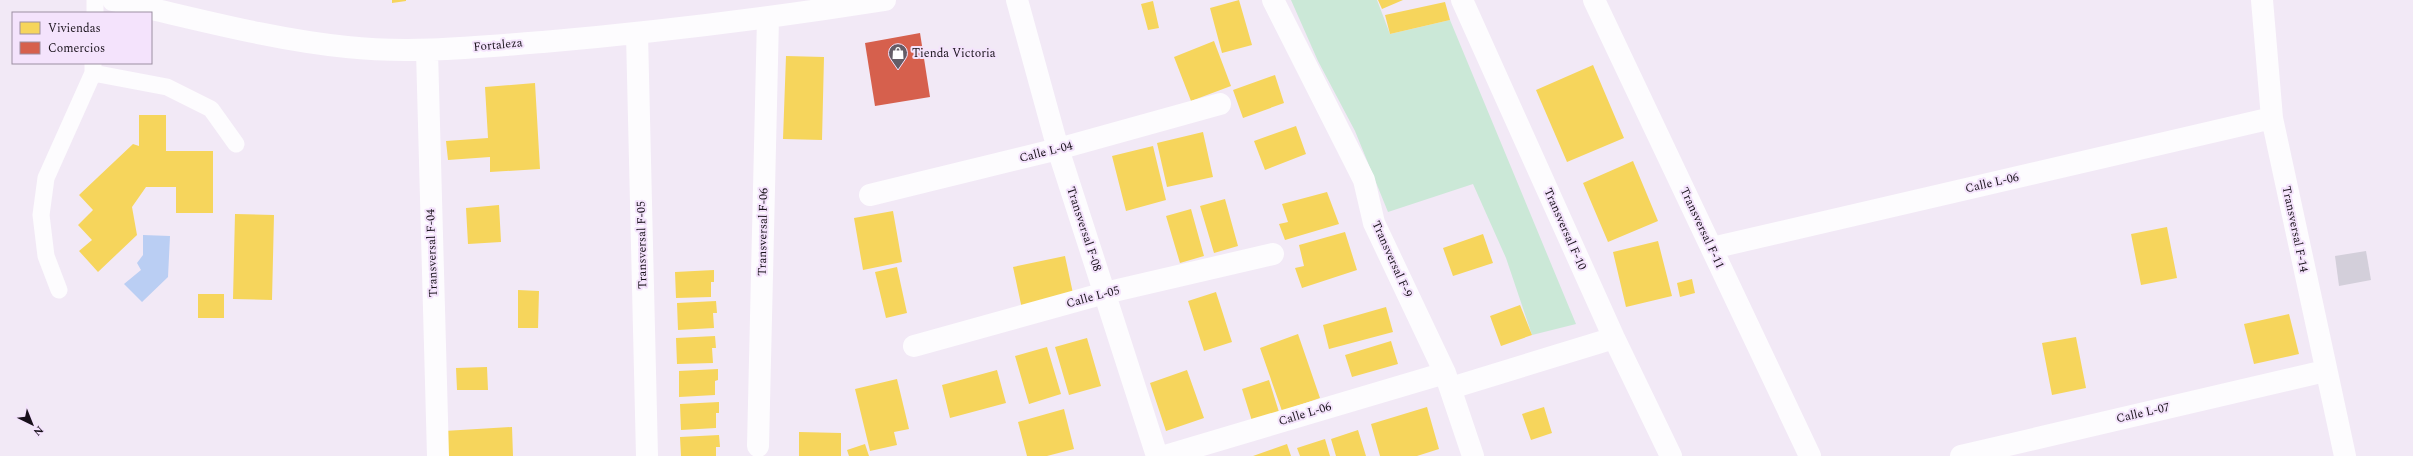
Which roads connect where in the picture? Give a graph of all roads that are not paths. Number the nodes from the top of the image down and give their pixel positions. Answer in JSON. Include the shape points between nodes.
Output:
{"nodes":[{"id":1,"x":95,"y":0,"type":"edge"},
{"id":2,"x":113,"y":0,"type":"edge"},
{"id":3,"x":885,"y":0,"type":"edge"},
{"id":4,"x":1017,"y":0,"type":"edge"},
{"id":5,"x":1273,"y":0,"type":"edge"},
{"id":6,"x":1462,"y":0,"type":"edge"},
{"id":7,"x":1594,"y":0,"type":"edge"},
{"id":8,"x":2262,"y":0,"type":"edge"},
{"id":9,"x":95,"y":12,"type":"edge"},
{"id":10,"x":768,"y":18,"type":"junction"},
{"id":11,"x":637,"y":34,"type":"junction"},
{"id":12,"x":427,"y":51,"type":"junction"},
{"id":13,"x":93,"y":68,"type":"edge"},
{"id":14,"x":1220,"y":104,"type":"dead end"},
{"id":15,"x":2272,"y":118,"type":"junction"},
{"id":16,"x":236,"y":144,"type":"dead end"},
{"id":17,"x":1058,"y":149,"type":"junction"},
{"id":18,"x":870,"y":195,"type":"dead end"},
{"id":19,"x":1712,"y":248,"type":"junction"},
{"id":20,"x":1273,"y":254,"type":"dead end"},
{"id":21,"x":59,"y":290,"type":"dead end"},
{"id":22,"x":1105,"y":293,"type":"junction"},
{"id":23,"x":1614,"y":338,"type":"junction"},
{"id":24,"x":914,"y":346,"type":"dead end"},
{"id":25,"x":2325,"y":371,"type":"junction"},
{"id":26,"x":1448,"y":380,"type":"junction"},
{"id":27,"x":758,"y":446,"type":"dead end"},
{"id":28,"x":438,"y":456,"type":"edge"},
{"id":29,"x":647,"y":456,"type":"edge"},
{"id":30,"x":1157,"y":456,"type":"edge"},
{"id":31,"x":1165,"y":456,"type":"edge"},
{"id":32,"x":1473,"y":456,"type":"edge"},
{"id":33,"x":1671,"y":456,"type":"edge"},
{"id":34,"x":1810,"y":456,"type":"edge"},
{"id":35,"x":1961,"y":456,"type":"edge"},
{"id":36,"x":2345,"y":456,"type":"edge"}],
"edges":[{"from":1,"to":9,"type":"lane"},
{"from":2,"to":12,"type":"street","name":"Fortaleza","via":[[284,38],[347,47]]},
{"from":3,"to":10,"type":"street","name":"Fortaleza"},
{"from":4,"to":17,"type":"street","name":"Transversal F-08"},
{"from":5,"to":26,"type":"street","name":"Transversal F-9","via":[[1364,180],[1374,223]]},
{"from":6,"to":23,"type":"street","name":"Transversal F-10"},
{"from":7,"to":19,"type":"street","name":"Transversal F-11"},
{"from":8,"to":15,"type":"street","name":"Transversal F-14"},
{"from":10,"to":11,"type":"street","name":"Fortaleza"},
{"from":10,"to":27,"type":"street","name":"Transversal F-06"},
{"from":11,"to":12,"type":"street","name":"Fortaleza"},
{"from":11,"to":29,"type":"street","name":"Transversal F-05"},
{"from":12,"to":28,"type":"street","name":"Transversal F-04"},
{"from":13,"to":16,"type":"lane","via":[[167,87],[212,109]]},
{"from":13,"to":21,"type":"lane","via":[[46,178],[41,215],[46,256]]},
{"from":14,"to":17,"type":"street","name":"Calle L-04"},
{"from":15,"to":19,"type":"street","name":"Calle L-06"},
{"from":15,"to":25,"type":"street","name":"Transversal F-14"},
{"from":17,"to":18,"type":"street","name":"Calle L-04"},
{"from":17,"to":22,"type":"street","name":"Transversal F-08"},
{"from":19,"to":34,"type":"street","name":"Transversal F-11"},
{"from":20,"to":22,"type":"street","name":"Calle L-05"},
{"from":22,"to":24,"type":"street","name":"Calle L-05"},
{"from":22,"to":30,"type":"street","name":"Transversal F-08"},
{"from":23,"to":26,"type":"street","name":"Calle L-06"},
{"from":23,"to":33,"type":"street","name":"Transversal F-10"},
{"from":25,"to":35,"type":"street","name":"Calle L-07"},
{"from":25,"to":36,"type":"street","name":"Transversal F-14"},
{"from":26,"to":31,"type":"street","name":"Calle L-06"},
{"from":26,"to":32,"type":"street","name":"Transversal F-9"}]}
